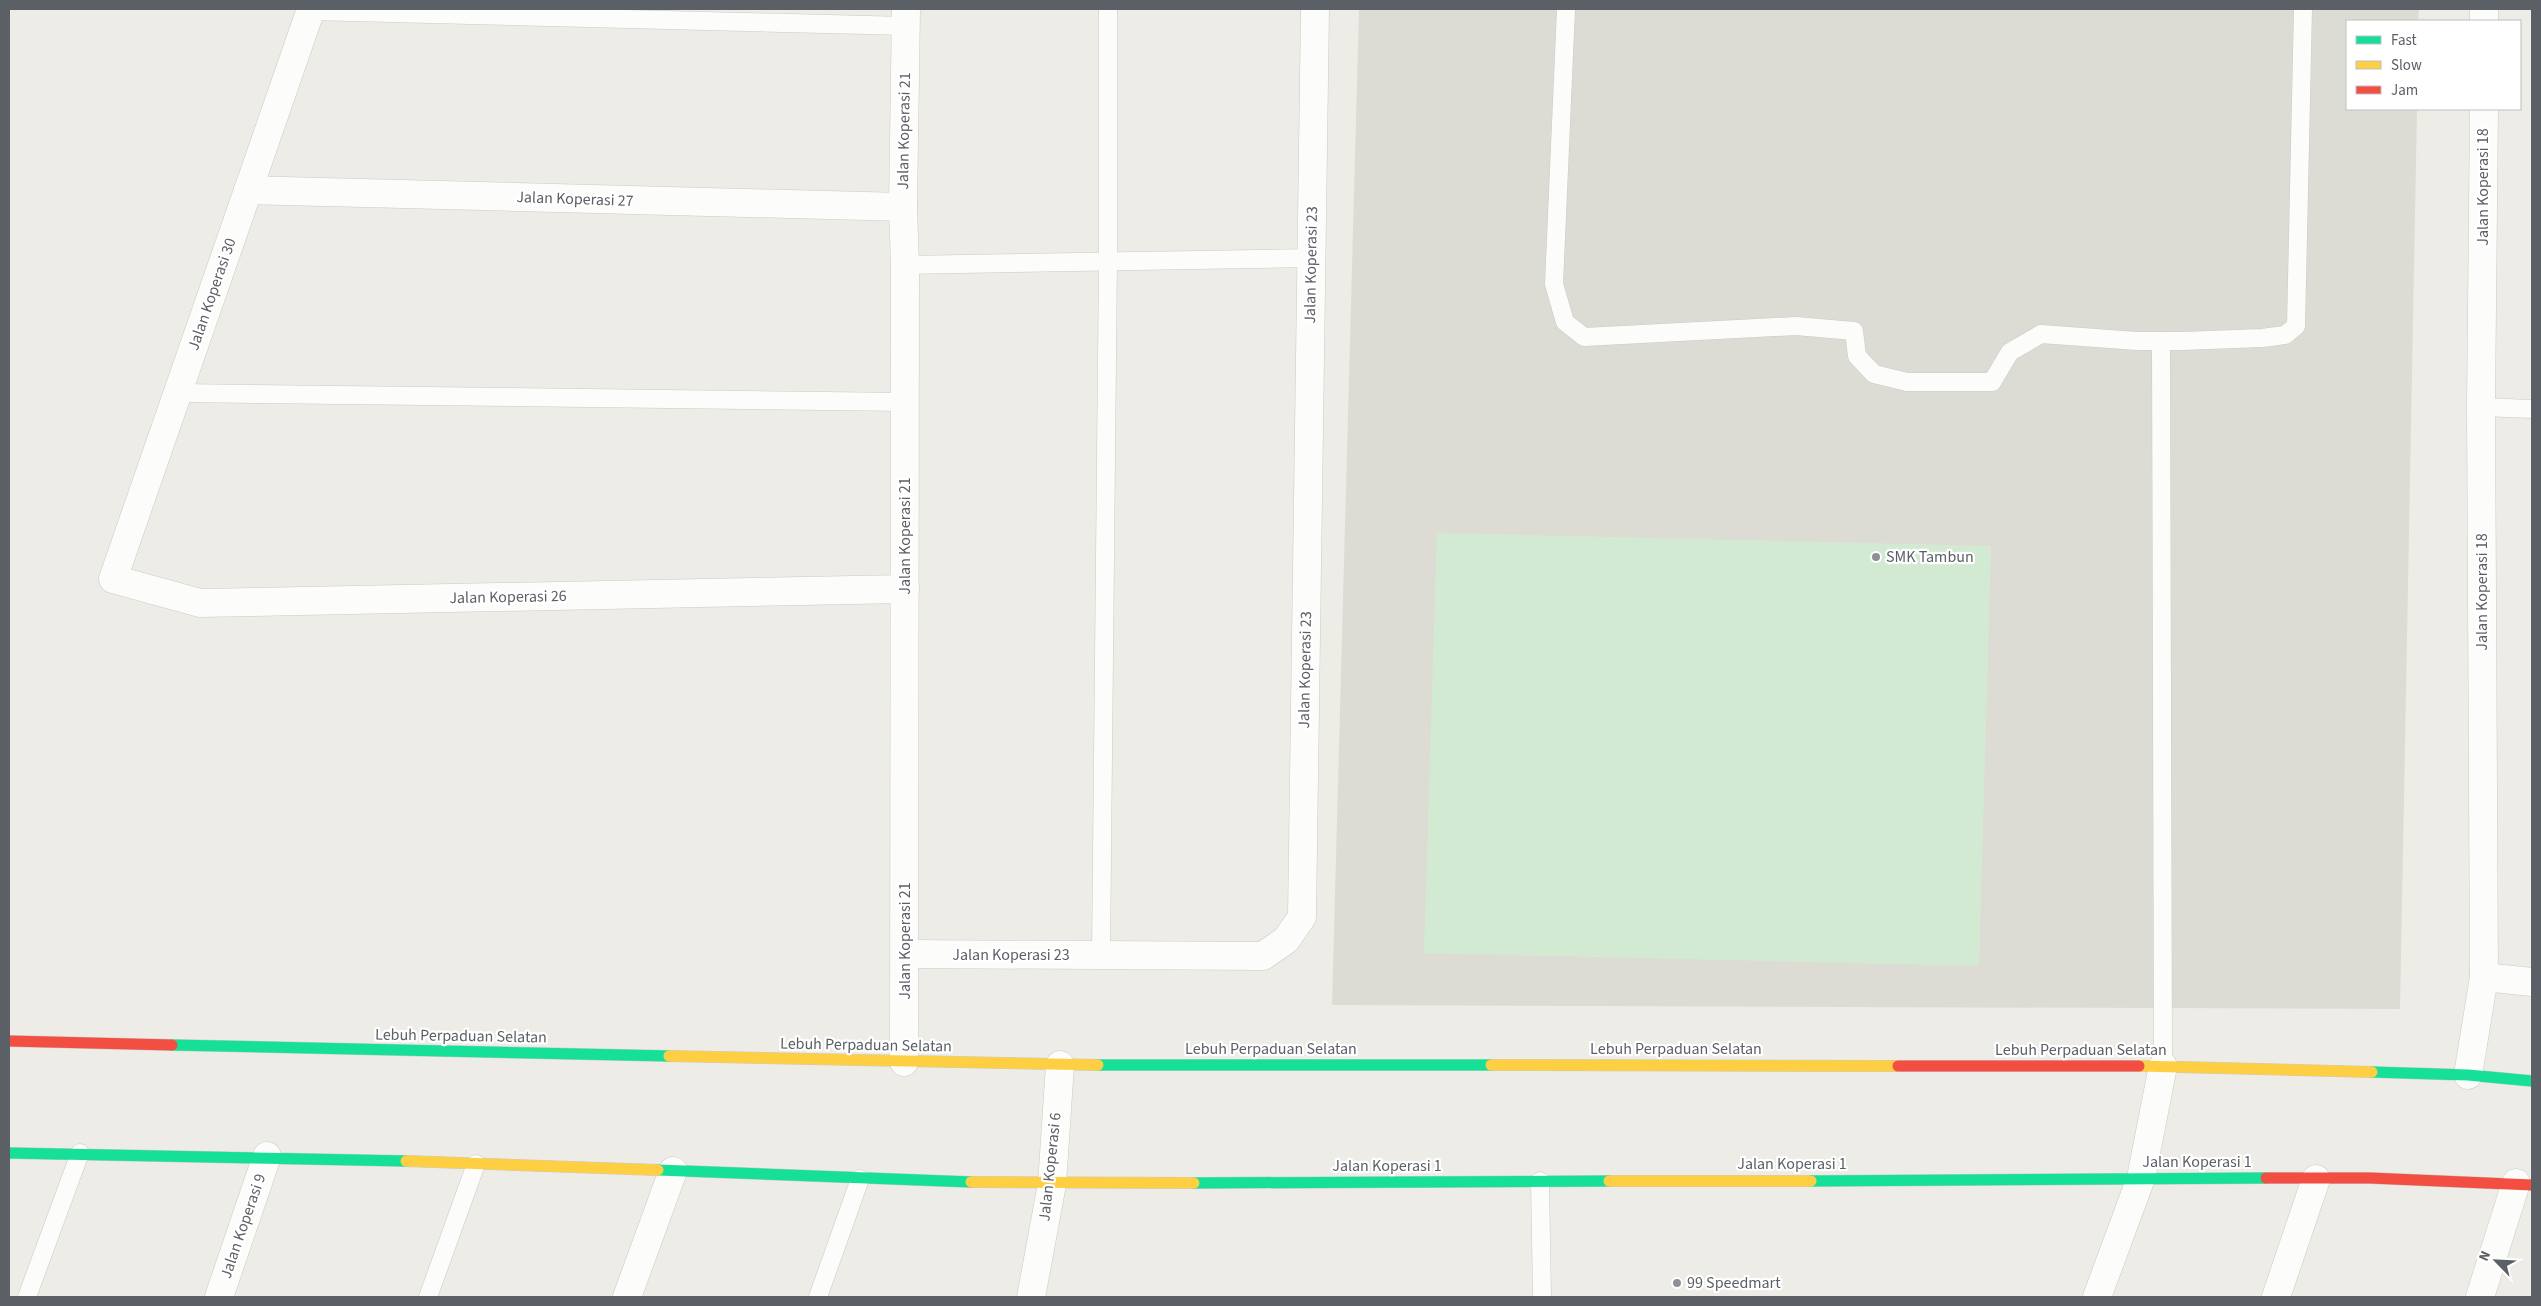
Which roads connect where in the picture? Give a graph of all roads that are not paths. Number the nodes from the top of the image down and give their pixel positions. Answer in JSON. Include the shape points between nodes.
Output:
{"nodes":[{"id":1,"x":1108,"y":9,"type":"edge"},
{"id":2,"x":1315,"y":9,"type":"edge"},
{"id":3,"x":1566,"y":9,"type":"edge"},
{"id":4,"x":2303,"y":9,"type":"edge"},
{"id":5,"x":310,"y":10,"type":"edge"},
{"id":6,"x":906,"y":17,"type":"edge"},
{"id":7,"x":2484,"y":110,"type":"edge"},
{"id":8,"x":248,"y":190,"type":"junction"},
{"id":9,"x":903,"y":207,"type":"junction"},
{"id":10,"x":1311,"y":258,"type":"junction"},
{"id":11,"x":1108,"y":260,"type":"junction"},
{"id":12,"x":905,"y":266,"type":"junction"},
{"id":13,"x":2161,"y":341,"type":"junction"},
{"id":14,"x":177,"y":393,"type":"junction"},
{"id":15,"x":906,"y":402,"type":"junction"},
{"id":16,"x":2482,"y":407,"type":"junction"},
{"id":17,"x":2532,"y":408,"type":"edge"},
{"id":18,"x":113,"y":579,"type":"joint"},
{"id":19,"x":905,"y":589,"type":"junction"},
{"id":20,"x":905,"y":954,"type":"junction"},
{"id":21,"x":1101,"y":955,"type":"junction"},
{"id":22,"x":2484,"y":977,"type":"junction"},
{"id":23,"x":2532,"y":982,"type":"edge"},
{"id":24,"x":9,"y":1041,"type":"edge"},
{"id":25,"x":904,"y":1062,"type":"junction"},
{"id":26,"x":1060,"y":1065,"type":"junction"},
{"id":27,"x":2163,"y":1066,"type":"junction"},
{"id":28,"x":2468,"y":1075,"type":"junction"},
{"id":29,"x":2532,"y":1081,"type":"edge"},
{"id":30,"x":9,"y":1153,"type":"edge"},
{"id":31,"x":80,"y":1153,"type":"junction"},
{"id":32,"x":267,"y":1156,"type":"junction"},
{"id":33,"x":476,"y":1164,"type":"junction"},
{"id":34,"x":673,"y":1171,"type":"junction"},
{"id":35,"x":2140,"y":1178,"type":"junction"},
{"id":36,"x":860,"y":1179,"type":"junction"},
{"id":37,"x":2316,"y":1179,"type":"junction"},
{"id":38,"x":1540,"y":1181,"type":"junction"},
{"id":39,"x":1052,"y":1184,"type":"junction"},
{"id":40,"x":2524,"y":1184,"type":"edge"},
{"id":41,"x":27,"y":1297,"type":"edge"},
{"id":42,"x":219,"y":1297,"type":"edge"},
{"id":43,"x":428,"y":1297,"type":"edge"},
{"id":44,"x":627,"y":1297,"type":"edge"},
{"id":45,"x":818,"y":1297,"type":"edge"},
{"id":46,"x":1031,"y":1297,"type":"edge"},
{"id":47,"x":1542,"y":1297,"type":"edge"},
{"id":48,"x":2097,"y":1297,"type":"edge"},
{"id":49,"x":2276,"y":1297,"type":"edge"},
{"id":50,"x":2480,"y":1297,"type":"edge"}],
"edges":[{"from":1,"to":11,"type":"lane"},
{"from":2,"to":10,"type":"street","name":"Jalan Koperasi 23"},
{"from":3,"to":13,"type":"lane","via":[[1554,284],[1565,322],[1584,337],[1796,326],[1854,331],[1857,356],[1874,374],[1907,382],[1966,384],[1992,382],[2010,352],[2041,334]]},
{"from":4,"to":13,"type":"lane","via":[[2296,326],[2285,335],[2262,338]]},
{"from":5,"to":6,"type":"lane"},
{"from":5,"to":8,"type":"street","name":"Jalan Koperasi 30"},
{"from":6,"to":9,"type":"street","name":"Jalan Koperasi 21"},
{"from":7,"to":16,"type":"street","name":"Jalan Koperasi 18"},
{"from":8,"to":9,"type":"street","name":"Jalan Koperasi 27"},
{"from":8,"to":14,"type":"street","name":"Jalan Koperasi 30"},
{"from":9,"to":12,"type":"street","name":"Jalan Koperasi 21"},
{"from":10,"to":11,"type":"lane"},
{"from":10,"to":21,"type":"street","name":"Jalan Koperasi 23","via":[[1302,917],[1286,940],[1263,956]]},
{"from":11,"to":12,"type":"lane"},
{"from":11,"to":21,"type":"lane"},
{"from":12,"to":15,"type":"street","name":"Jalan Koperasi 21"},
{"from":13,"to":27,"type":"lane"},
{"from":14,"to":15,"type":"lane"},
{"from":14,"to":18,"type":"street","name":"Jalan Koperasi 30"},
{"from":15,"to":19,"type":"street","name":"Jalan Koperasi 21"},
{"from":16,"to":17,"type":"lane"},
{"from":16,"to":22,"type":"street","name":"Jalan Koperasi 18"},
{"from":18,"to":19,"type":"street","name":"Jalan Koperasi 26","via":[[200,603]]},
{"from":19,"to":20,"type":"street","name":"Jalan Koperasi 21"},
{"from":20,"to":21,"type":"street","name":"Jalan Koperasi 23"},
{"from":20,"to":25,"type":"street","name":"Jalan Koperasi 21"},
{"from":22,"to":23,"type":"street"},
{"from":22,"to":28,"type":"street","name":"Jalan Koperasi 18"},
{"from":24,"to":25,"type":"street","name":"Lebuh Perpaduan Selatan"},
{"from":25,"to":26,"type":"street","name":"Lebuh Perpaduan Selatan"},
{"from":26,"to":27,"type":"street","name":"Lebuh Perpaduan Selatan"},
{"from":26,"to":39,"type":"street","name":"Jalan Koperasi 6"},
{"from":27,"to":28,"type":"street","name":"Lebuh Perpaduan Selatan"},
{"from":27,"to":35,"type":"street"},
{"from":28,"to":29,"type":"street","name":"Lebuh Perpaduan Selatan"},
{"from":30,"to":31,"type":"street","name":"Jalan Koperasi 1"},
{"from":31,"to":32,"type":"street","name":"Jalan Koperasi 1"},
{"from":31,"to":41,"type":"lane"},
{"from":32,"to":33,"type":"street","name":"Jalan Koperasi 1"},
{"from":32,"to":42,"type":"street","name":"Jalan Koperasi 9"},
{"from":33,"to":34,"type":"street","name":"Jalan Koperasi 1"},
{"from":33,"to":43,"type":"lane"},
{"from":34,"to":36,"type":"street","name":"Jalan Koperasi 1"},
{"from":34,"to":44,"type":"street"},
{"from":35,"to":37,"type":"street","name":"Jalan Koperasi 1"},
{"from":35,"to":38,"type":"street","name":"Jalan Koperasi 1"},
{"from":35,"to":48,"type":"street"},
{"from":36,"to":39,"type":"street","name":"Jalan Koperasi 1"},
{"from":36,"to":45,"type":"lane"},
{"from":37,"to":40,"type":"street","name":"Jalan Koperasi 1"},
{"from":37,"to":49,"type":"street"},
{"from":38,"to":39,"type":"street","name":"Jalan Koperasi 1"},
{"from":38,"to":47,"type":"lane"},
{"from":39,"to":46,"type":"street","name":"Jalan Koperasi 6"},
{"from":40,"to":50,"type":"street"}]}
